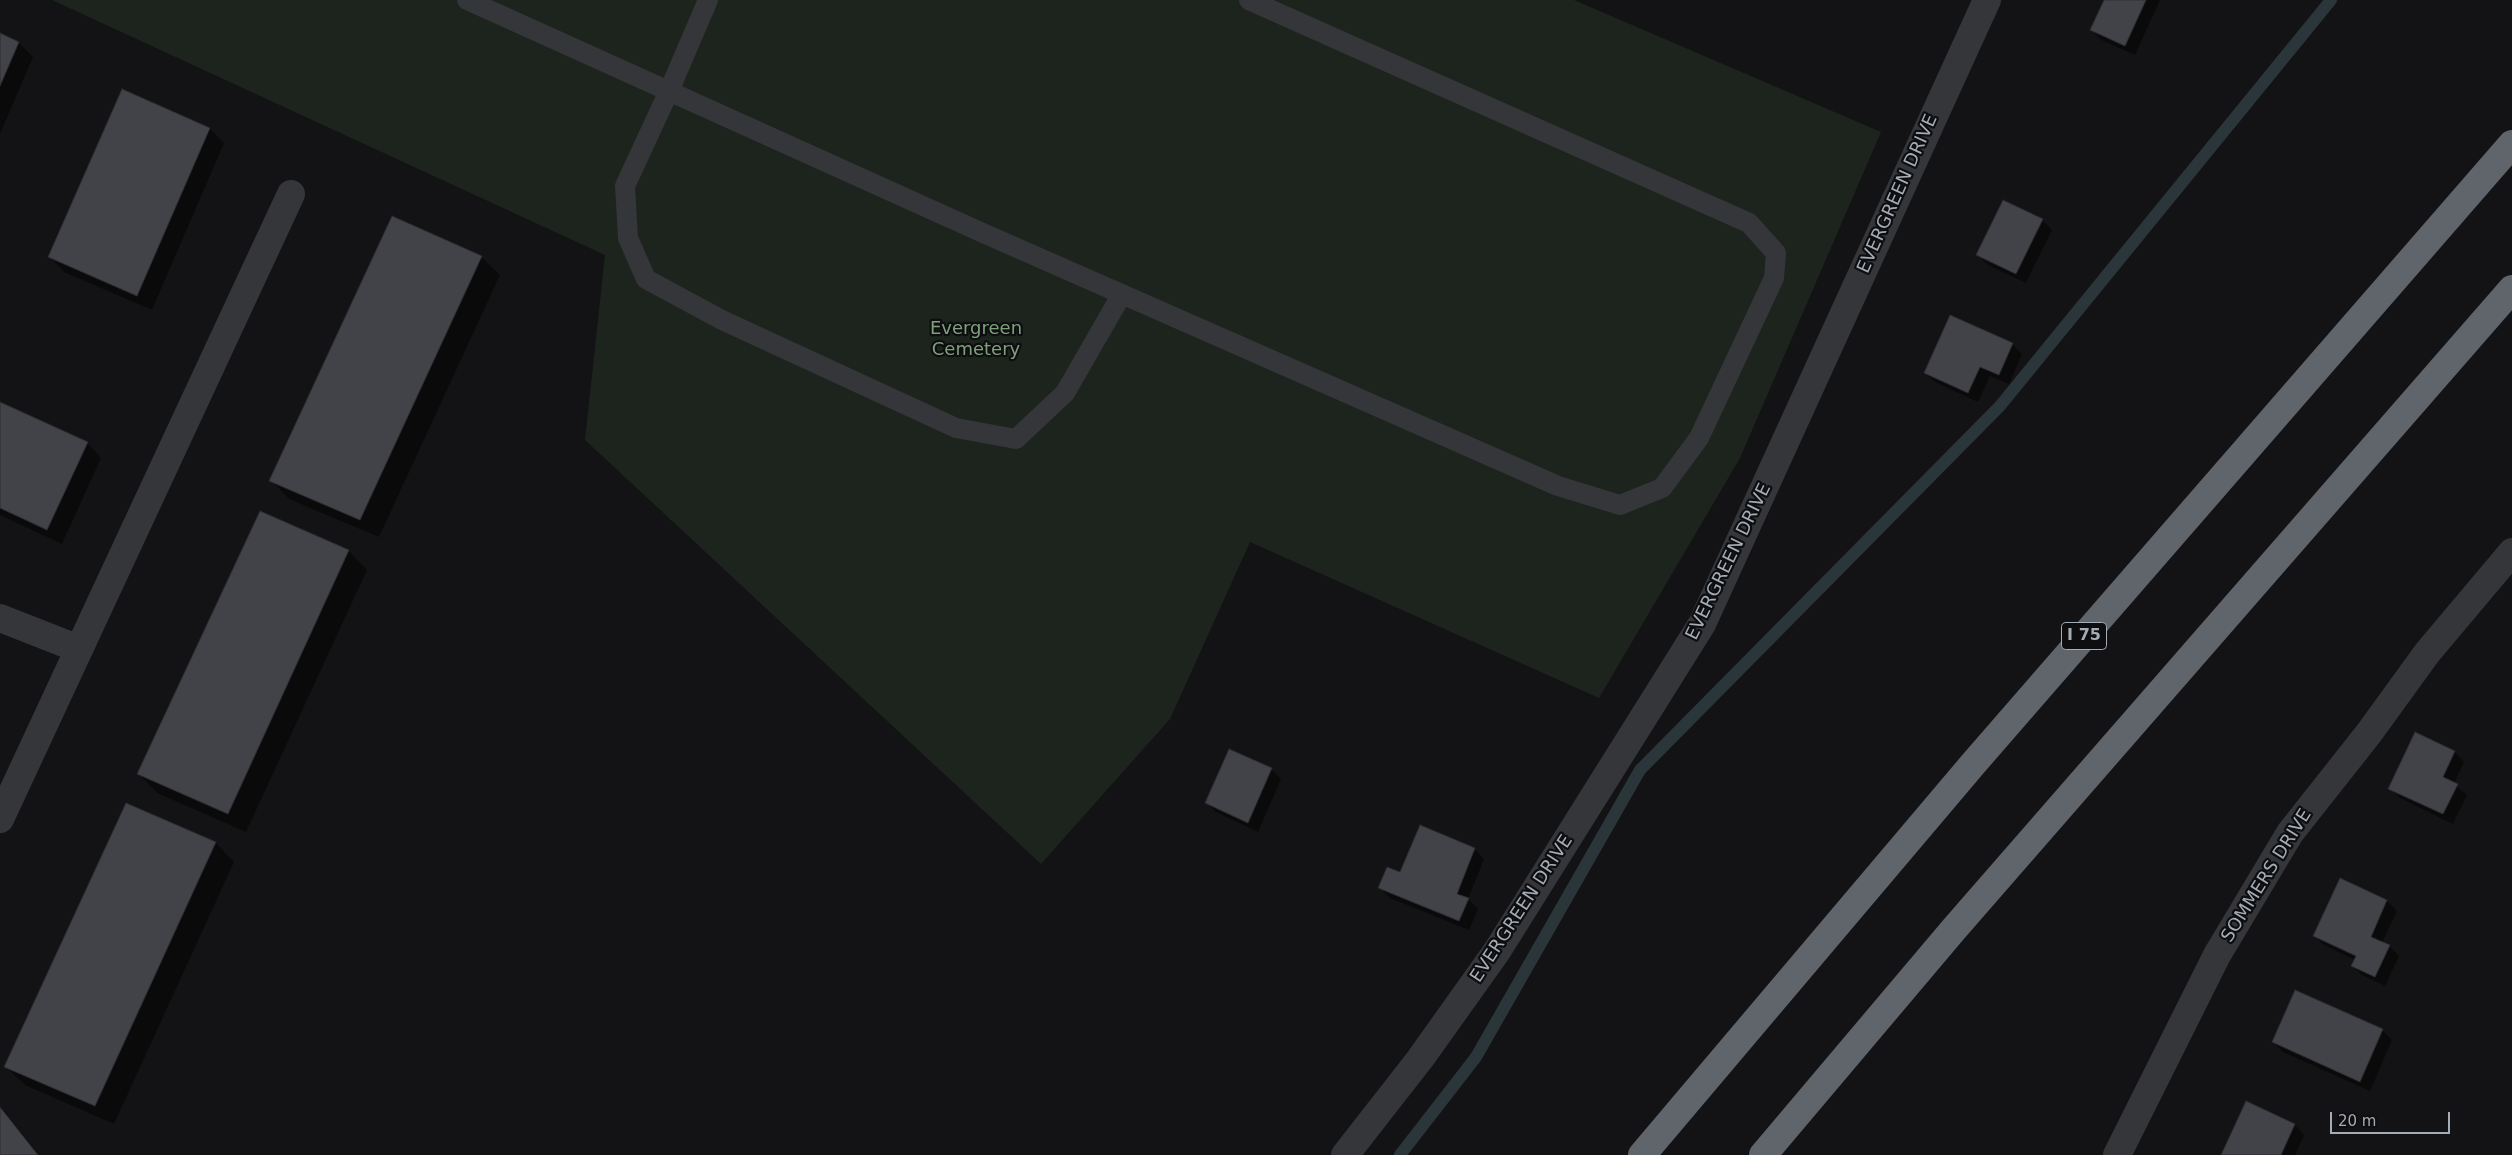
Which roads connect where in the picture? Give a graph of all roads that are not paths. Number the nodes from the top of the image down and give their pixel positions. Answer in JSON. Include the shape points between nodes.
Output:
{"nodes":[{"id":1,"x":467,"y":0,"type":"edge"},
{"id":2,"x":708,"y":0,"type":"edge"},
{"id":3,"x":1249,"y":0,"type":"edge"},
{"id":4,"x":1987,"y":0,"type":"edge"},
{"id":5,"x":669,"y":91,"type":"junction"},
{"id":6,"x":2512,"y":144,"type":"edge"},
{"id":7,"x":291,"y":194,"type":"dead end"},
{"id":8,"x":2512,"y":289,"type":"edge"},
{"id":9,"x":1122,"y":294,"type":"junction"},
{"id":10,"x":2512,"y":552,"type":"edge"},
{"id":11,"x":0,"y":618,"type":"edge"},
{"id":12,"x":79,"y":650,"type":"junction"},
{"id":13,"x":0,"y":819,"type":"edge"},
{"id":14,"x":1345,"y":1155,"type":"edge"},
{"id":15,"x":1642,"y":1155,"type":"edge"},
{"id":16,"x":1764,"y":1155,"type":"edge"},
{"id":17,"x":2117,"y":1155,"type":"edge"}],
"edges":[{"from":1,"to":5,"type":"lane"},
{"from":2,"to":5,"type":"lane"},
{"from":3,"to":9,"type":"lane","via":[[1749,223],[1776,254],[1774,278],[1699,438],[1662,488],[1620,505],[1558,486]]},
{"from":4,"to":14,"type":"street","name":"EVERGREEN DRIVE","via":[[1702,624],[1497,951],[1420,1059]]},
{"from":5,"to":9,"type":"lane"},
{"from":5,"to":9,"type":"lane","via":[[625,186],[628,238],[646,278],[722,320],[956,428],[1016,439],[1065,393]]},
{"from":6,"to":15,"type":"highway","number":"I 75","via":[[1973,764]]},
{"from":7,"to":12,"type":"street"},
{"from":8,"to":16,"type":"highway","via":[[1954,929]]},
{"from":10,"to":17,"type":"street","name":"SOMMERS DRIVE","via":[[2427,653],[2290,833],[2218,955]]},
{"from":11,"to":12,"type":"street"},
{"from":12,"to":13,"type":"street"}]}
